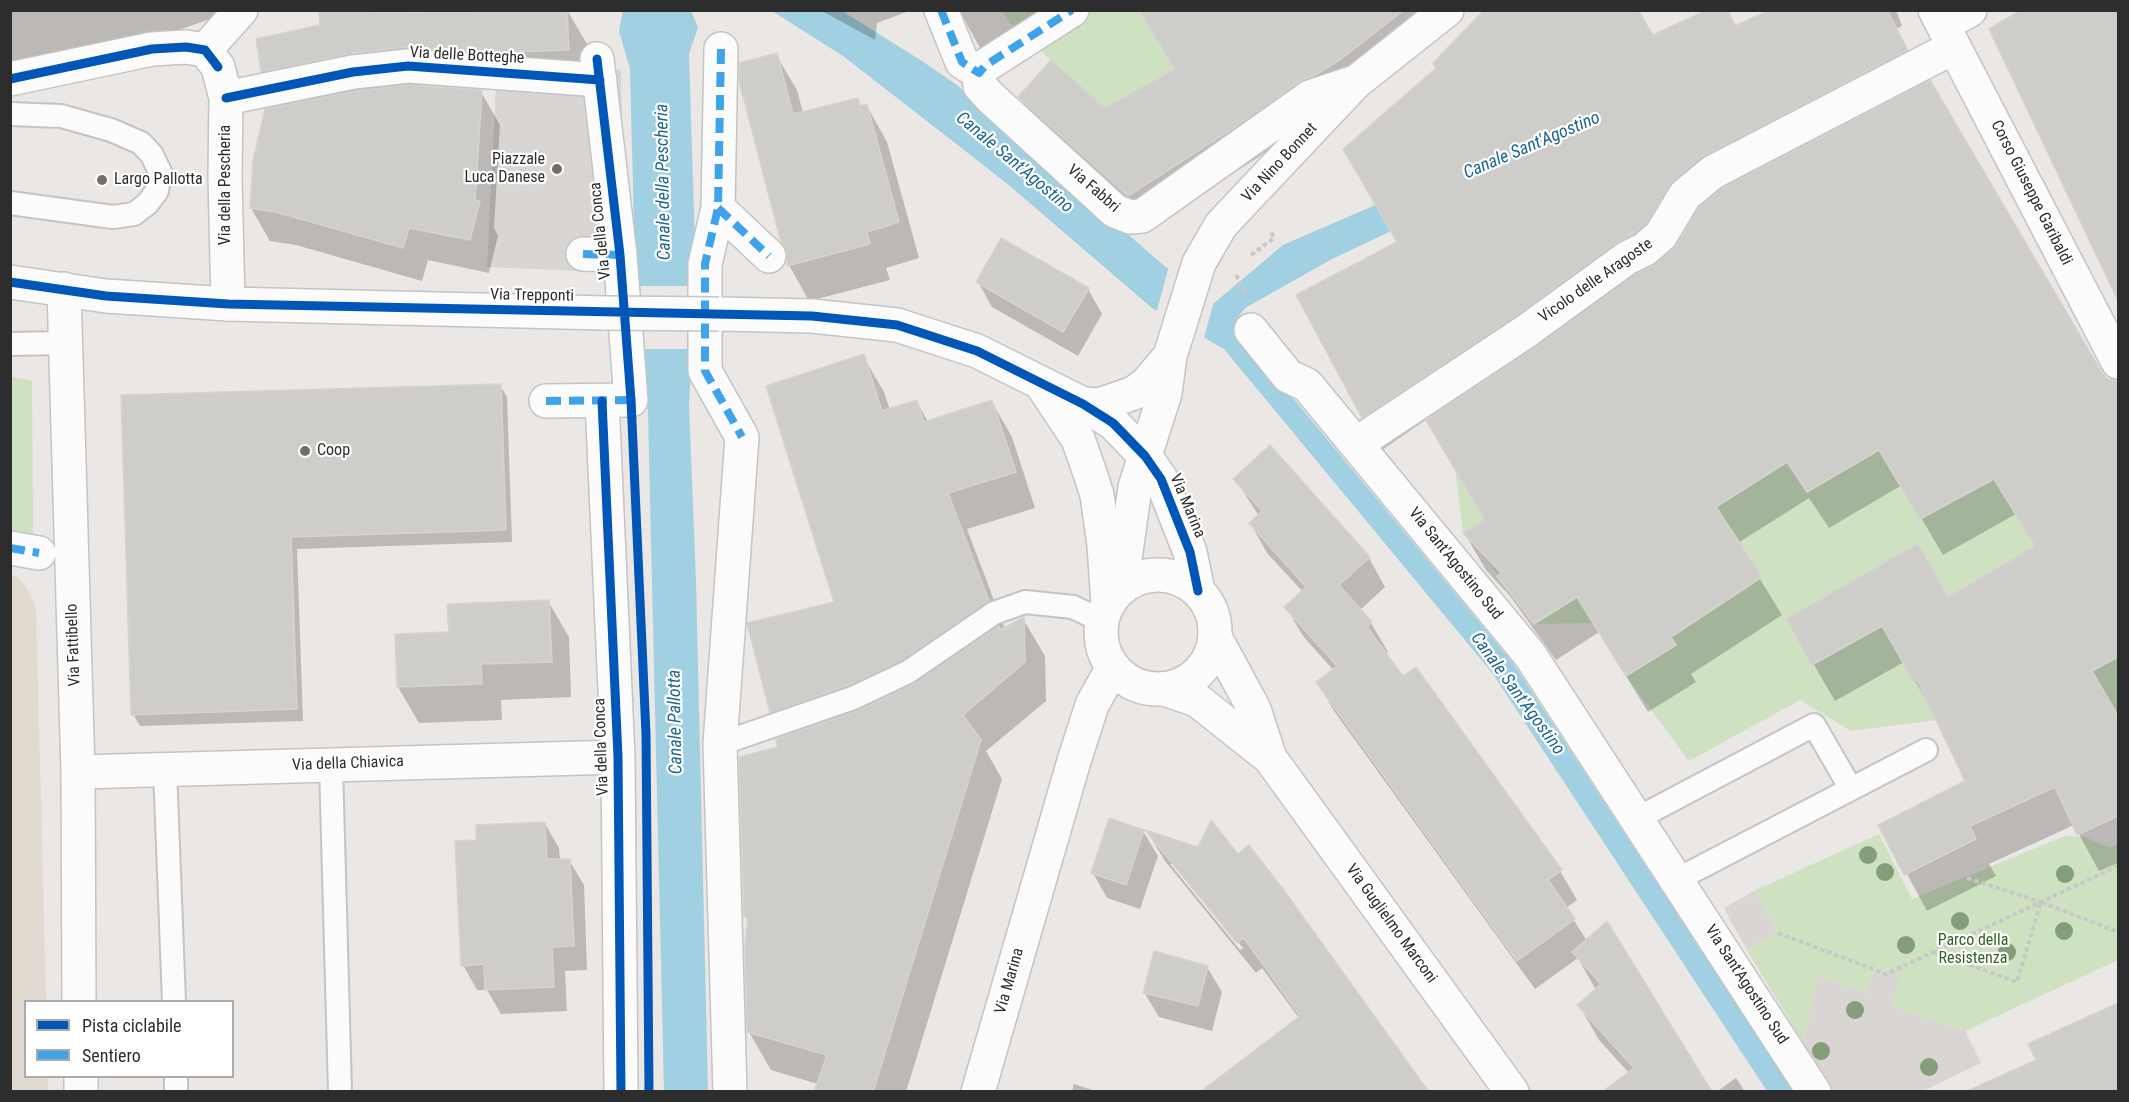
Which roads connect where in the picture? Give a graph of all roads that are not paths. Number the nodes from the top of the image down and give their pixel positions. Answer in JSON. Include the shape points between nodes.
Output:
{"nodes":[{"id":1,"x":240,"y":10,"type":"edge"},
{"id":2,"x":941,"y":10,"type":"edge"},
{"id":3,"x":1072,"y":10,"type":"edge"},
{"id":4,"x":1447,"y":10,"type":"edge"},
{"id":5,"x":1950,"y":23,"type":"edge"},
{"id":6,"x":721,"y":49,"type":"dead end"},
{"id":7,"x":212,"y":59,"type":"junction"},
{"id":8,"x":598,"y":69,"type":"joint"},
{"id":9,"x":979,"y":73,"type":"junction"},
{"id":10,"x":10,"y":79,"type":"edge"},
{"id":11,"x":1356,"y":82,"type":"junction"},
{"id":12,"x":226,"y":98,"type":"junction"},
{"id":13,"x":10,"y":114,"type":"edge"},
{"id":14,"x":10,"y":202,"type":"edge"},
{"id":15,"x":718,"y":208,"type":"junction"},
{"id":16,"x":583,"y":254,"type":"dead end"},
{"id":17,"x":620,"y":255,"type":"junction"},
{"id":18,"x":769,"y":256,"type":"dead end"},
{"id":19,"x":10,"y":282,"type":"edge"},
{"id":20,"x":64,"y":289,"type":"junction"},
{"id":21,"x":228,"y":304,"type":"junction"},
{"id":22,"x":1251,"y":330,"type":"dead end"},
{"id":23,"x":65,"y":343,"type":"junction"},
{"id":24,"x":10,"y":344,"type":"edge"},
{"id":25,"x":1170,"y":356,"type":"junction"},
{"id":26,"x":2118,"y":362,"type":"edge"},
{"id":27,"x":1041,"y":384,"type":"junction"},
{"id":28,"x":546,"y":401,"type":"dead end"},
{"id":29,"x":617,"y":401,"type":"junction"},
{"id":30,"x":1083,"y":404,"type":"junction"},
{"id":31,"x":1356,"y":444,"type":"junction"},
{"id":32,"x":1145,"y":456,"type":"junction"},
{"id":33,"x":1198,"y":591,"type":"junction"},
{"id":34,"x":1110,"y":604,"type":"junction"},
{"id":35,"x":1215,"y":637,"type":"junction"},
{"id":36,"x":1113,"y":667,"type":"junction"},
{"id":37,"x":1164,"y":689,"type":"junction"},
{"id":38,"x":720,"y":744,"type":"junction"},
{"id":39,"x":1926,"y":750,"type":"dead end"},
{"id":40,"x":618,"y":757,"type":"junction"},
{"id":41,"x":1270,"y":758,"type":"junction"},
{"id":42,"x":331,"y":765,"type":"junction"},
{"id":43,"x":165,"y":769,"type":"junction"},
{"id":44,"x":78,"y":772,"type":"junction"},
{"id":45,"x":1851,"y":789,"type":"junction"},
{"id":46,"x":1638,"y":818,"type":"junction"},
{"id":47,"x":1678,"y":879,"type":"junction"},
{"id":48,"x":80,"y":1000,"type":"edge"},
{"id":49,"x":174,"y":1000,"type":"edge"},
{"id":50,"x":1510,"y":1091,"type":"edge"},
{"id":51,"x":340,"y":1092,"type":"edge"},
{"id":52,"x":621,"y":1092,"type":"edge"},
{"id":53,"x":730,"y":1092,"type":"edge"},
{"id":54,"x":978,"y":1092,"type":"edge"},
{"id":55,"x":1814,"y":1092,"type":"edge"}],
"edges":[{"from":1,"to":7,"type":"street"},
{"from":2,"to":9,"type":"street","name":"Via Fabbri","via":[[962,62]]},
{"from":3,"to":9,"type":"street"},
{"from":4,"to":11,"type":"street","name":"Via Nino Bonnet"},
{"from":5,"to":26,"type":"street","name":"Corso Giuseppe Garibaldi"},
{"from":5,"to":31,"type":"street","name":"Vicolo delle Aragoste","via":[[1713,171],[1685,195],[1661,235],[1645,249]]},
{"from":6,"to":15,"type":"street"},
{"from":7,"to":10,"type":"street","via":[[186,47],[152,50]]},
{"from":7,"to":12,"type":"street","name":"Via della Pescheria"},
{"from":8,"to":12,"type":"street","name":"Via delle Botteghe","via":[[408,66],[353,72]]},
{"from":8,"to":17,"type":"street","name":"Via della Conca"},
{"from":9,"to":11,"type":"street","name":"Via Fabbri","via":[[980,86],[990,97],[1116,212],[1130,217],[1142,216],[1310,97]]},
{"from":11,"to":25,"type":"street","name":"Via Nino Bonnet","via":[[1221,225],[1199,263]]},
{"from":12,"to":21,"type":"street","name":"Via della Pescheria"},
{"from":13,"to":14,"type":"lane","via":[[61,116],[111,130],[141,143],[160,172],[157,191],[134,214],[113,217]]},
{"from":15,"to":18,"type":"street"},
{"from":15,"to":38,"type":"street","via":[[705,264],[705,371],[742,437]]},
{"from":16,"to":17,"type":"street"},
{"from":17,"to":29,"type":"street","name":"Via della Conca"},
{"from":19,"to":20,"type":"street","name":"Via Trepponti"},
{"from":20,"to":21,"type":"street","name":"Via Trepponti","via":[[106,296]]},
{"from":20,"to":23,"type":"street","name":"Via Fattibello"},
{"from":21,"to":27,"type":"street","name":"Via Trepponti","bridge":true,"via":[[812,316],[897,325],[977,351]]},
{"from":22,"to":31,"type":"street","name":"Via Sant'Agostino Sud","via":[[1288,376],[1307,385]]},
{"from":23,"to":24,"type":"lane"},
{"from":23,"to":44,"type":"street","name":"Via Fattibello"},
{"from":25,"to":30,"type":"street","name":"Via Nino Bonnet","via":[[1134,393],[1099,405]]},
{"from":25,"to":32,"type":"street","name":"Via Nino Bonnet","via":[[1165,393]]},
{"from":27,"to":30,"type":"street","name":"Via Marina"},
{"from":27,"to":34,"type":"street","via":[[1078,439],[1097,495]]},
{"from":28,"to":29,"type":"street"},
{"from":29,"to":40,"type":"street","name":"Via della Conca"},
{"from":30,"to":32,"type":"street","name":"Via Marina","via":[[1113,423]]},
{"from":31,"to":46,"type":"street","name":"Via Sant'Agostino Sud","via":[[1530,655]]},
{"from":32,"to":33,"type":"street","name":"Via Marina","via":[[1161,479],[1179,522]]},
{"from":32,"to":34,"type":"street","name":"Via Nino Bonnet"},
{"from":33,"to":34,"type":"street","via":[[1174,576],[1146,576]]},
{"from":33,"to":35,"type":"street","via":[[1212,611]]},
{"from":34,"to":36,"type":"street","via":[[1104,648]]},
{"from":34,"to":38,"type":"lane","via":[[1025,602],[994,613],[908,672],[853,698]]},
{"from":35,"to":37,"type":"street","via":[[1211,656],[1199,672],[1183,684]]},
{"from":35,"to":41,"type":"street","name":"Via Guglielmo Marconi","via":[[1254,710]]},
{"from":36,"to":37,"type":"street","via":[[1139,686]]},
{"from":36,"to":54,"type":"street","name":"Via Marina","via":[[1092,705],[1077,750]]},
{"from":37,"to":41,"type":"street","name":"Via Guglielmo Marconi","via":[[1197,700]]},
{"from":38,"to":53,"type":"street"},
{"from":39,"to":45,"type":"lane"},
{"from":40,"to":42,"type":"street","name":"Via della Chiavica"},
{"from":40,"to":52,"type":"street","name":"Via della Conca"},
{"from":41,"to":50,"type":"street","name":"Via Guglielmo Marconi"},
{"from":42,"to":43,"type":"street","name":"Via della Chiavica"},
{"from":42,"to":51,"type":"lane"},
{"from":43,"to":44,"type":"street","name":"Via della Chiavica"},
{"from":43,"to":49,"type":"lane"},
{"from":44,"to":48,"type":"street","name":"Via Fattibello"},
{"from":45,"to":46,"type":"lane","via":[[1814,725]]},
{"from":45,"to":47,"type":"lane"},
{"from":46,"to":47,"type":"street","name":"Via Sant'Agostino Sud"},
{"from":47,"to":55,"type":"street","name":"Via Sant'Agostino Sud"}]}
